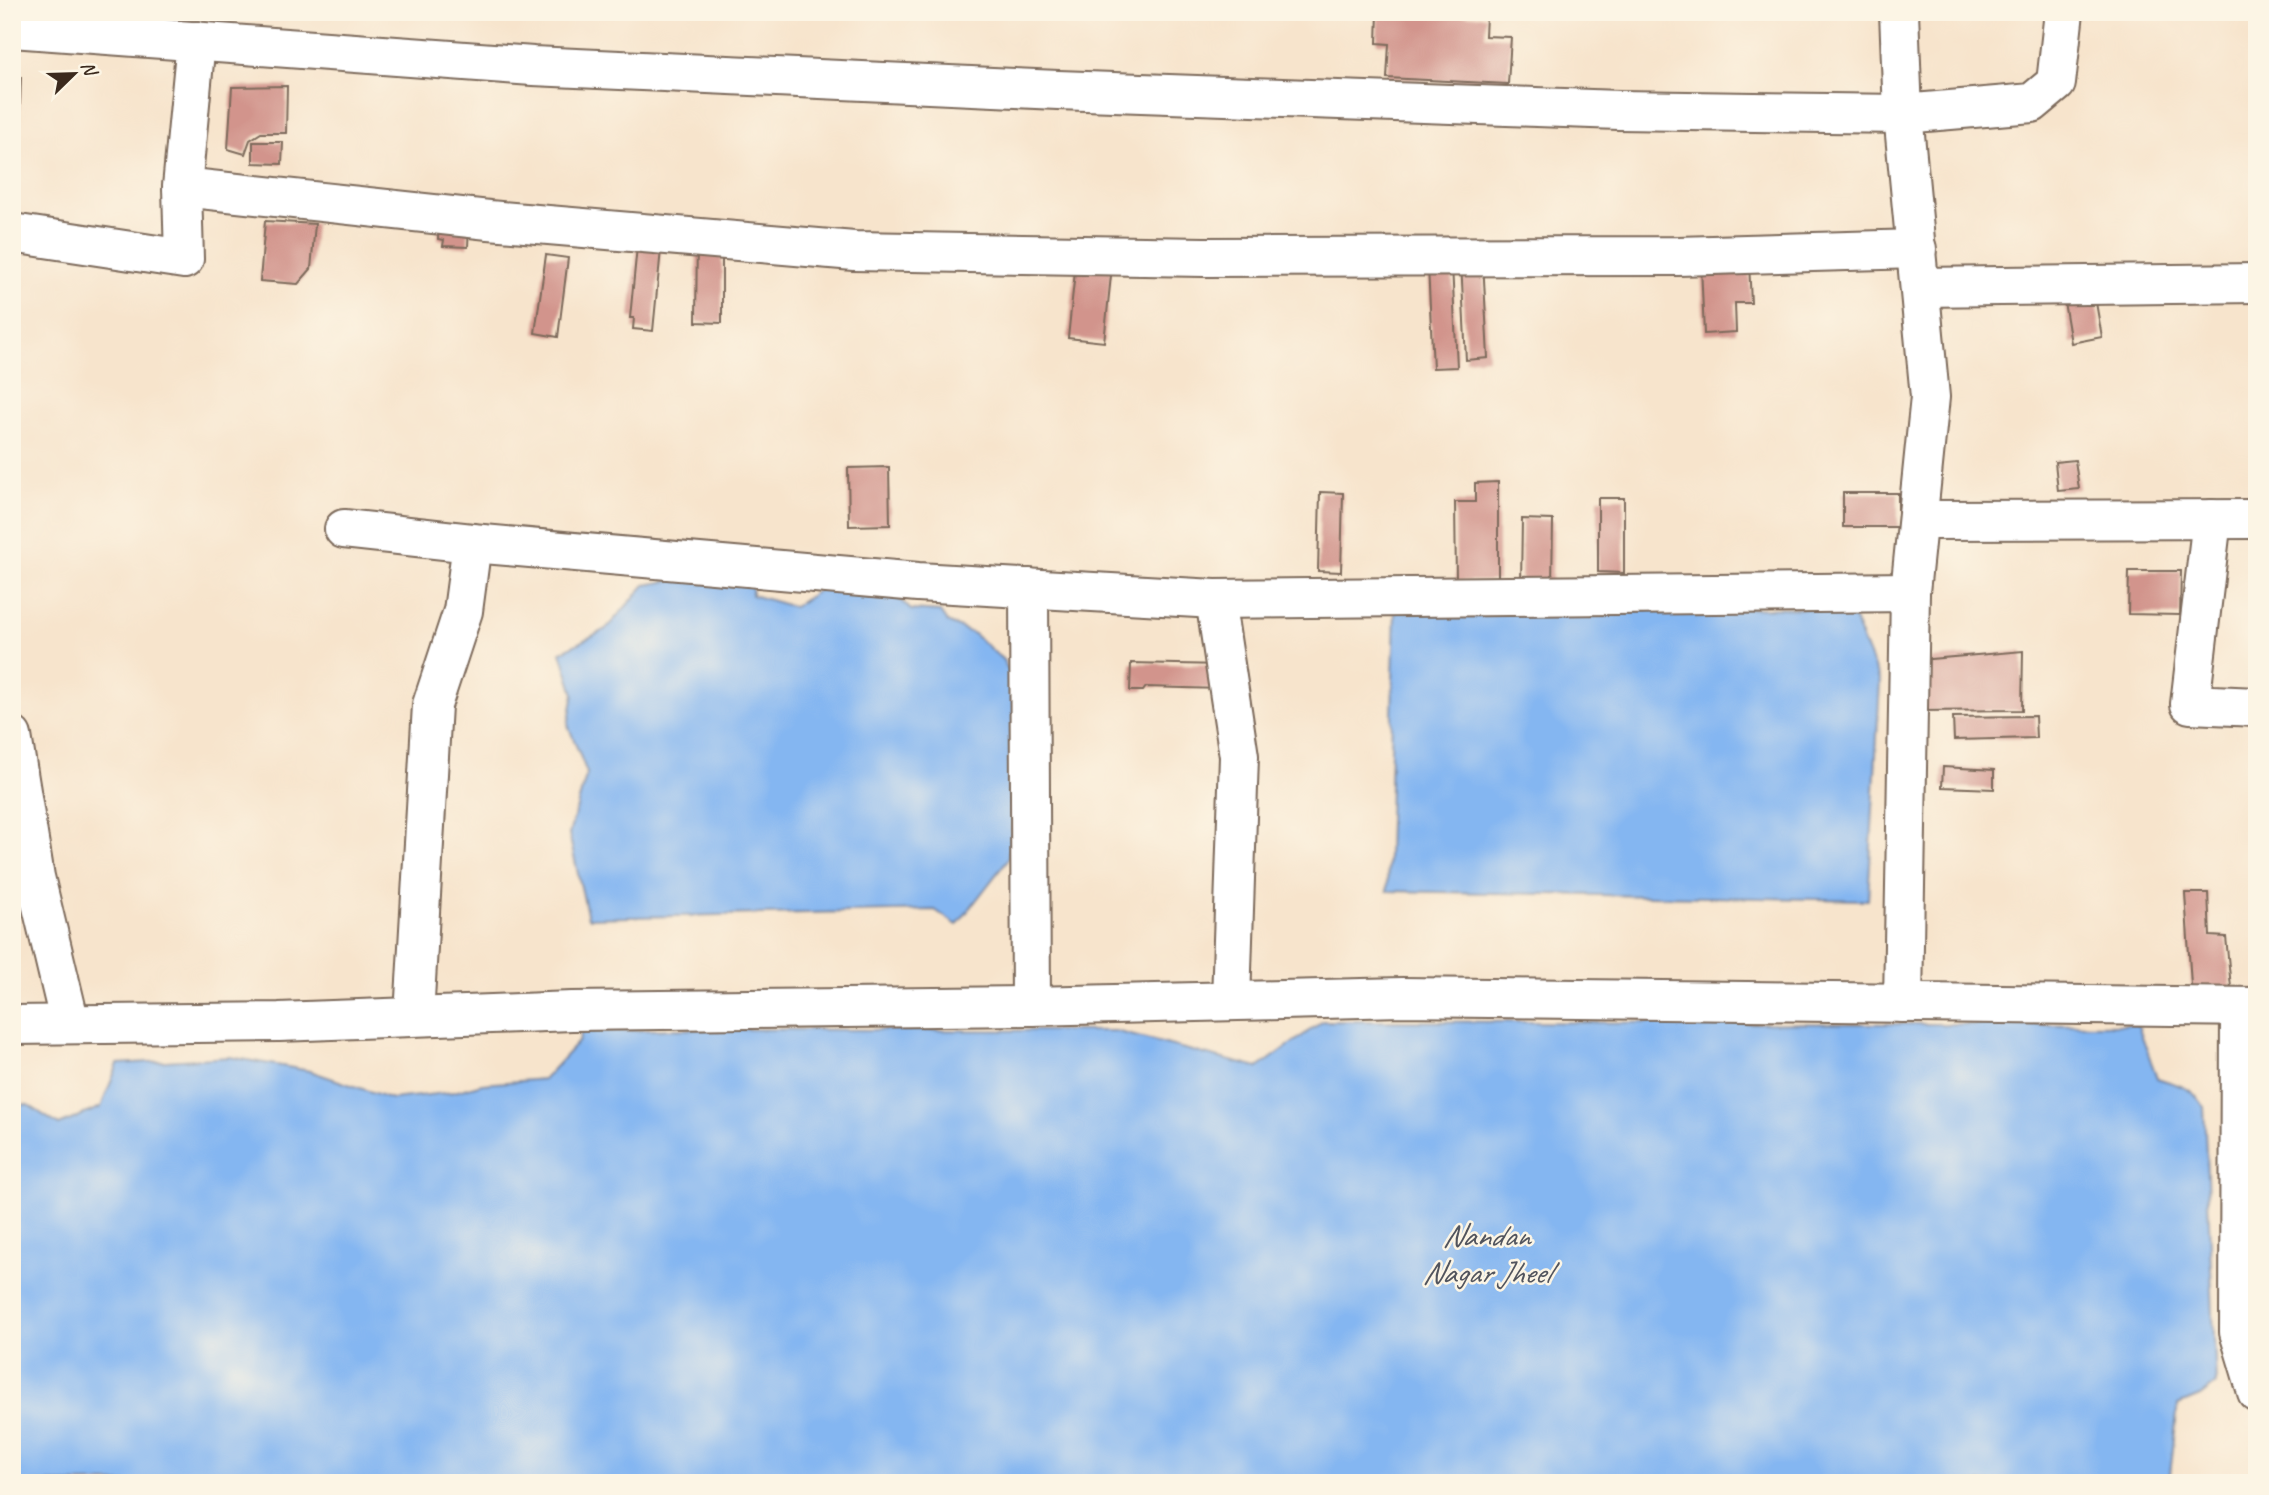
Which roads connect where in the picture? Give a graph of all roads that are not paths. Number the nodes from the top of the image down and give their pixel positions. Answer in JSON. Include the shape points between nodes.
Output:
{"nodes":[{"id":1,"x":1899,"y":12,"type":"edge"},
{"id":2,"x":2064,"y":12,"type":"edge"},
{"id":3,"x":12,"y":28,"type":"edge"},
{"id":4,"x":196,"y":41,"type":"junction"},
{"id":5,"x":1903,"y":114,"type":"junction"},
{"id":6,"x":182,"y":187,"type":"junction"},
{"id":7,"x":12,"y":233,"type":"edge"},
{"id":8,"x":1917,"y":249,"type":"junction"},
{"id":9,"x":2257,"y":283,"type":"edge"},
{"id":10,"x":1920,"y":287,"type":"junction"},
{"id":11,"x":2212,"y":519,"type":"junction"},
{"id":12,"x":2257,"y":519,"type":"edge"},
{"id":13,"x":1918,"y":520,"type":"junction"},
{"id":14,"x":344,"y":529,"type":"dead end"},
{"id":15,"x":472,"y":543,"type":"junction"},
{"id":16,"x":1029,"y":588,"type":"junction"},
{"id":17,"x":1910,"y":592,"type":"junction"},
{"id":18,"x":1215,"y":599,"type":"junction"},
{"id":19,"x":2257,"y":707,"type":"edge"},
{"id":20,"x":13,"y":751,"type":"edge"},
{"id":21,"x":1231,"y":1001,"type":"junction"},
{"id":22,"x":1903,"y":1003,"type":"junction"},
{"id":23,"x":1031,"y":1006,"type":"junction"},
{"id":24,"x":2248,"y":1007,"type":"edge"},
{"id":25,"x":414,"y":1016,"type":"junction"},
{"id":26,"x":70,"y":1024,"type":"junction"},
{"id":27,"x":12,"y":1025,"type":"edge"},
{"id":28,"x":2257,"y":1392,"type":"edge"}],
"edges":[{"from":1,"to":5,"type":"street"},
{"from":2,"to":5,"type":"street","via":[[2056,83],[2032,103]]},
{"from":3,"to":4,"type":"street"},
{"from":4,"to":5,"type":"street","via":[[533,66],[1058,90],[1619,110]]},
{"from":4,"to":6,"type":"street"},
{"from":5,"to":8,"type":"street"},
{"from":6,"to":7,"type":"street","via":[[184,259]]},
{"from":6,"to":8,"type":"street","via":[[489,220],[854,251],[1204,257],[1678,256]]},
{"from":8,"to":10,"type":"street"},
{"from":9,"to":10,"type":"street"},
{"from":10,"to":13,"type":"street","via":[[1930,397]]},
{"from":11,"to":12,"type":"street"},
{"from":11,"to":13,"type":"street"},
{"from":11,"to":19,"type":"street","via":[[2190,704]]},
{"from":13,"to":17,"type":"street"},
{"from":14,"to":15,"type":"street"},
{"from":15,"to":16,"type":"street"},
{"from":15,"to":25,"type":"street","via":[[463,611],[432,705]]},
{"from":16,"to":18,"type":"street"},
{"from":16,"to":23,"type":"street"},
{"from":17,"to":18,"type":"street"},
{"from":17,"to":22,"type":"street"},
{"from":18,"to":21,"type":"street","via":[[1239,756]]},
{"from":20,"to":26,"type":"street","via":[[35,877]]},
{"from":21,"to":22,"type":"street","via":[[1402,997]]},
{"from":21,"to":23,"type":"street"},
{"from":22,"to":24,"type":"street"},
{"from":23,"to":25,"type":"street"},
{"from":24,"to":28,"type":"street","via":[[2239,1332]]},
{"from":25,"to":26,"type":"street"},
{"from":26,"to":27,"type":"street"}]}
